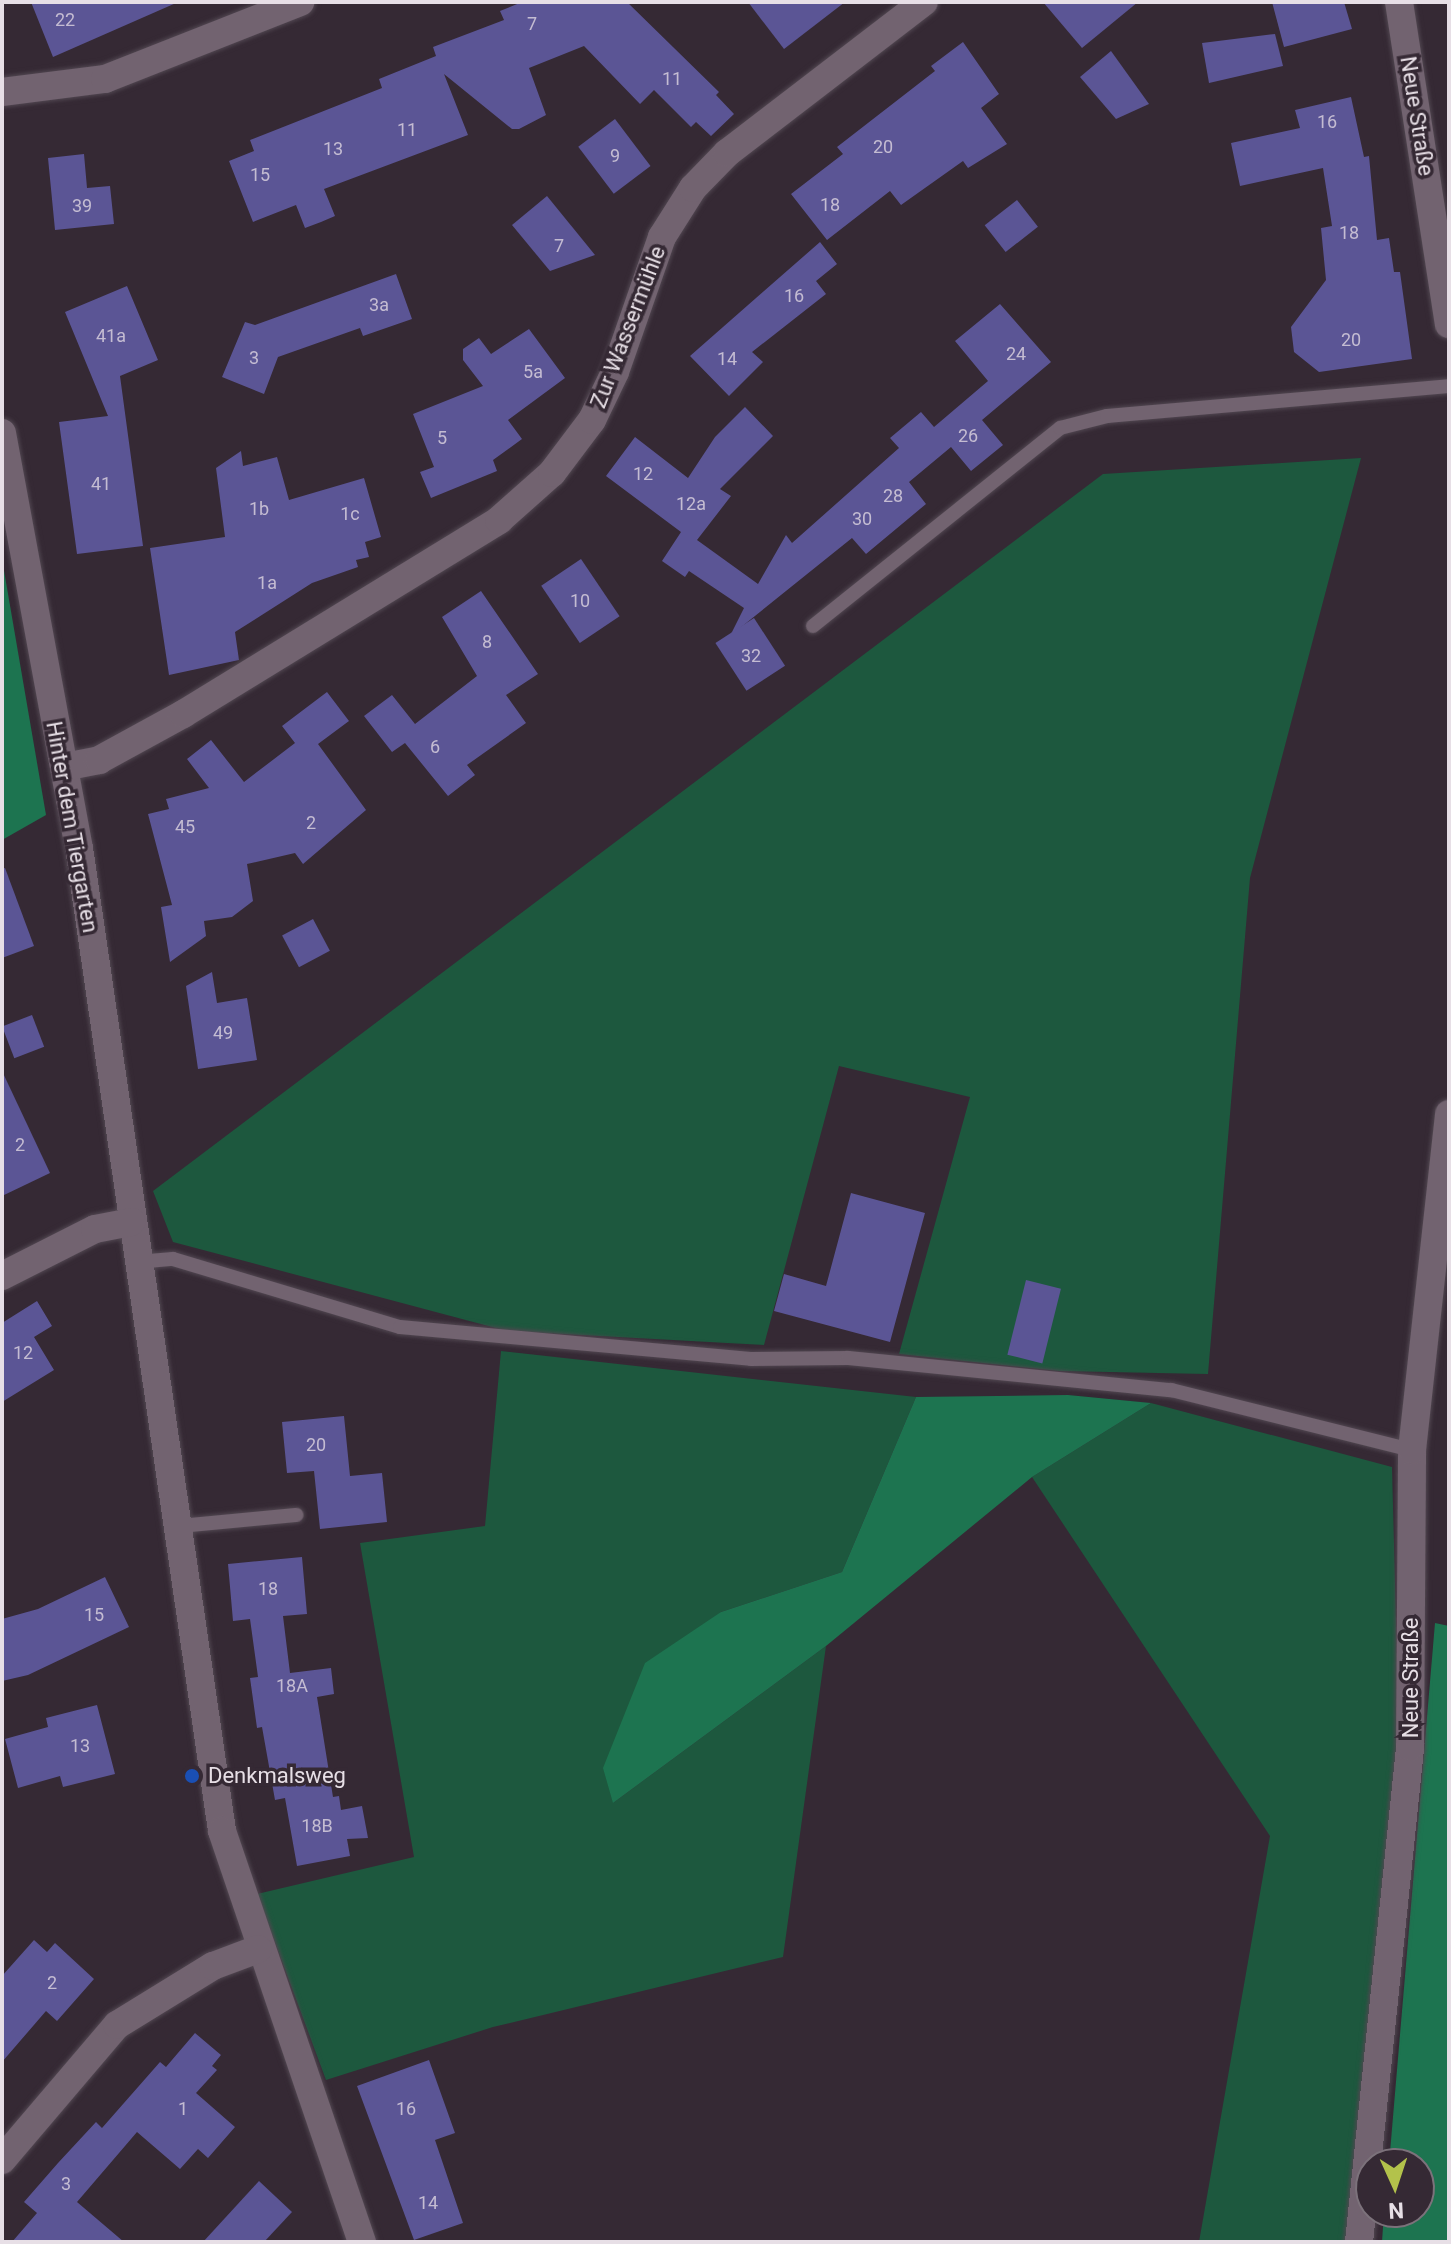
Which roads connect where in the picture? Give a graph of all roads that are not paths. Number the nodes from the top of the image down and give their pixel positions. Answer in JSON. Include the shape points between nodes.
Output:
{"nodes":[{"id":1,"x":300,"y":2,"type":"edge"},
{"id":2,"x":922,"y":2,"type":"edge"},
{"id":3,"x":1399,"y":2,"type":"edge"},
{"id":4,"x":2,"y":92,"type":"edge"},
{"id":5,"x":1449,"y":324,"type":"edge"},
{"id":6,"x":1449,"y":386,"type":"edge"},
{"id":7,"x":2,"y":433,"type":"edge"},
{"id":8,"x":813,"y":626,"type":"dead end"},
{"id":9,"x":64,"y":767,"type":"junction"},
{"id":10,"x":1449,"y":1114,"type":"edge"},
{"id":11,"x":131,"y":1222,"type":"junction"},
{"id":12,"x":137,"y":1262,"type":"junction"},
{"id":13,"x":2,"y":1276,"type":"edge"},
{"id":14,"x":1412,"y":1450,"type":"junction"},
{"id":15,"x":296,"y":1515,"type":"dead end"},
{"id":16,"x":179,"y":1526,"type":"junction"},
{"id":17,"x":258,"y":1949,"type":"junction"},
{"id":18,"x":2,"y":2160,"type":"edge"},
{"id":19,"x":362,"y":2242,"type":"edge"},
{"id":20,"x":1359,"y":2242,"type":"edge"}],
"edges":[{"from":1,"to":4,"type":"street","via":[[105,79]]},
{"from":2,"to":9,"type":"street","name":"Zur Wassermühle","via":[[727,153],[693,188],[662,237],[615,372],[592,420],[552,473],[499,520],[183,714],[99,760]]},
{"from":3,"to":5,"type":"street","name":"Neue Straße"},
{"from":6,"to":8,"type":"lane","via":[[1107,416],[1060,428]]},
{"from":7,"to":9,"type":"street","name":"Hinter dem Tiergarten"},
{"from":9,"to":11,"type":"street","name":"Hinter dem Tiergarten"},
{"from":10,"to":14,"type":"street","name":"Neue Straße"},
{"from":11,"to":12,"type":"street"},
{"from":11,"to":13,"type":"street","via":[[95,1229]]},
{"from":12,"to":14,"type":"lane","via":[[173,1259],[400,1327],[751,1359],[848,1358],[1171,1390]]},
{"from":12,"to":16,"type":"street"},
{"from":14,"to":20,"type":"street","name":"Neue Straße","via":[[1410,1747]]},
{"from":15,"to":16,"type":"lane"},
{"from":16,"to":17,"type":"street","via":[[211,1777]]},
{"from":17,"to":18,"type":"street","via":[[213,1966],[117,2025]]},
{"from":17,"to":19,"type":"street"}]}
